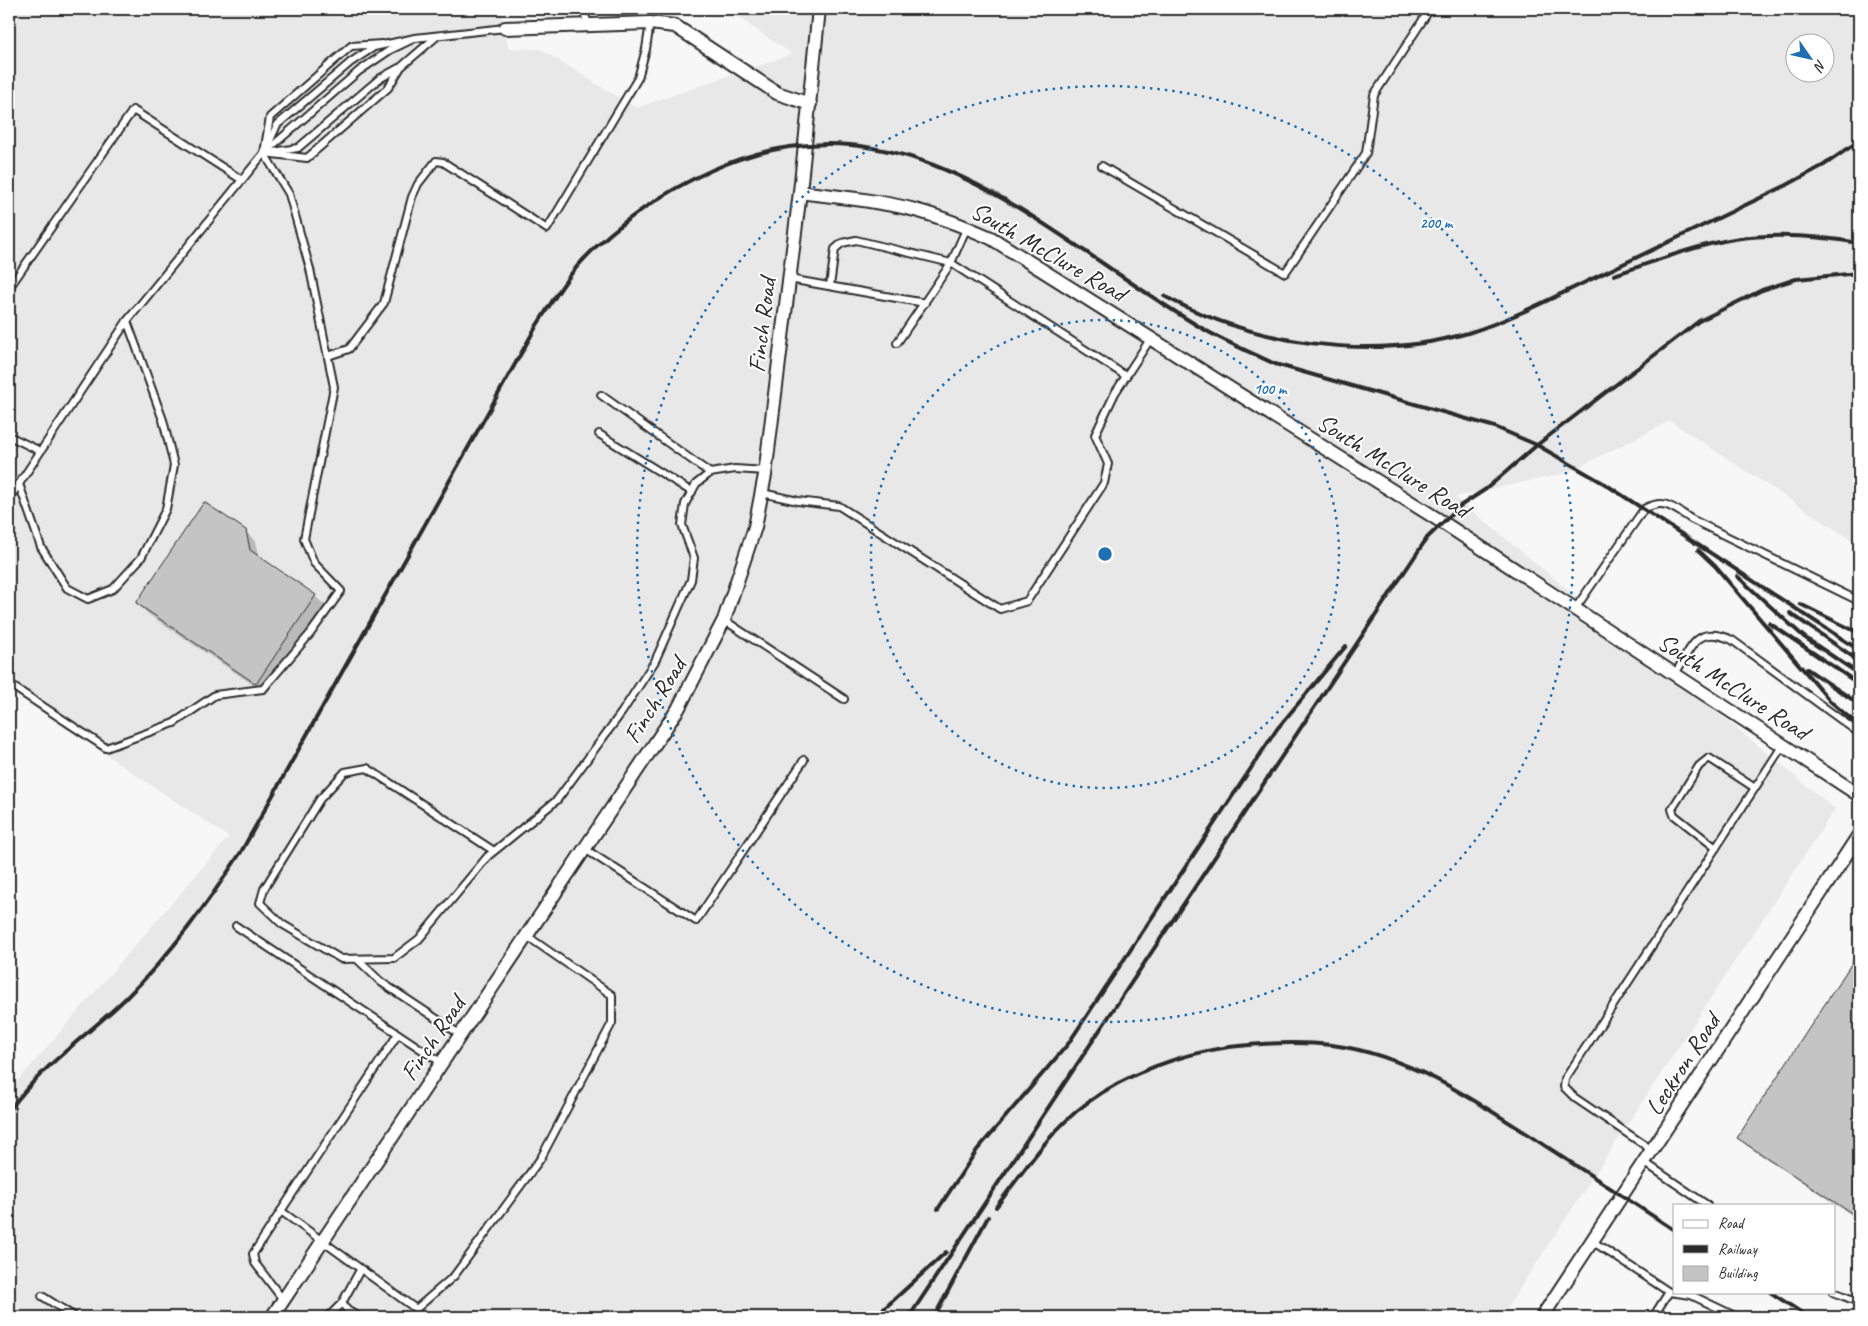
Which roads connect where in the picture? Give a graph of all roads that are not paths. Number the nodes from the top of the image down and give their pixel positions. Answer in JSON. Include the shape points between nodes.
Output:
{"nodes":[{"id":1,"x":582,"y":9,"type":"edge"},
{"id":2,"x":820,"y":9,"type":"edge"},
{"id":3,"x":1430,"y":9,"type":"edge"},
{"id":4,"x":650,"y":24,"type":"junction"},
{"id":5,"x":589,"y":25,"type":"junction"},
{"id":6,"x":505,"y":28,"type":"joint"},
{"id":7,"x":436,"y":36,"type":"junction"},
{"id":8,"x":415,"y":38,"type":"junction"},
{"id":9,"x":382,"y":44,"type":"junction"},
{"id":10,"x":401,"y":68,"type":"junction"},
{"id":11,"x":810,"y":104,"type":"junction"},
{"id":12,"x":264,"y":153,"type":"junction"},
{"id":13,"x":1102,"y":166,"type":"dead end"},
{"id":14,"x":242,"y":180,"type":"junction"},
{"id":15,"x":800,"y":192,"type":"junction"},
{"id":16,"x":967,"y":227,"type":"junction"},
{"id":17,"x":951,"y":263,"type":"junction"},
{"id":18,"x":789,"y":279,"type":"junction"},
{"id":19,"x":830,"y":286,"type":"junction"},
{"id":20,"x":9,"y":288,"type":"edge"},
{"id":21,"x":925,"y":303,"type":"junction"},
{"id":22,"x":127,"y":321,"type":"junction"},
{"id":23,"x":1152,"y":338,"type":"junction"},
{"id":24,"x":897,"y":343,"type":"dead end"},
{"id":25,"x":328,"y":356,"type":"junction"},
{"id":26,"x":1126,"y":376,"type":"junction"},
{"id":27,"x":601,"y":395,"type":"dead end"},
{"id":28,"x":599,"y":434,"type":"dead end"},
{"id":29,"x":9,"y":436,"type":"edge"},
{"id":30,"x":40,"y":451,"type":"junction"},
{"id":31,"x":766,"y":472,"type":"junction"},
{"id":32,"x":710,"y":473,"type":"junction"},
{"id":33,"x":19,"y":484,"type":"junction"},
{"id":34,"x":692,"y":492,"type":"junction"},
{"id":35,"x":762,"y":493,"type":"junction"},
{"id":36,"x":9,"y":499,"type":"edge"},
{"id":37,"x":1859,"y":601,"type":"edge"},
{"id":38,"x":1575,"y":609,"type":"junction"},
{"id":39,"x":724,"y":620,"type":"junction"},
{"id":40,"x":1675,"y":674,"type":"junction"},
{"id":41,"x":9,"y":684,"type":"edge"},
{"id":42,"x":844,"y":699,"type":"dead end"},
{"id":43,"x":1859,"y":733,"type":"edge"},
{"id":44,"x":1783,"y":745,"type":"junction"},
{"id":45,"x":804,"y":760,"type":"dead end"},
{"id":46,"x":1755,"y":788,"type":"junction"},
{"id":47,"x":1859,"y":795,"type":"edge"},
{"id":48,"x":1859,"y":835,"type":"edge"},
{"id":49,"x":1716,"y":848,"type":"junction"},
{"id":50,"x":584,"y":849,"type":"junction"},
{"id":51,"x":494,"y":851,"type":"junction"},
{"id":52,"x":236,"y":926,"type":"dead end"},
{"id":53,"x":527,"y":936,"type":"junction"},
{"id":54,"x":357,"y":959,"type":"junction"},
{"id":55,"x":398,"y":1034,"type":"junction"},
{"id":56,"x":461,"y":1035,"type":"junction"},
{"id":57,"x":442,"y":1063,"type":"junction"},
{"id":58,"x":1652,"y":1150,"type":"junction"},
{"id":59,"x":1644,"y":1162,"type":"junction"},
{"id":60,"x":1706,"y":1204,"type":"edge"},
{"id":61,"x":281,"y":1211,"type":"junction"},
{"id":62,"x":1592,"y":1241,"type":"junction"},
{"id":63,"x":323,"y":1243,"type":"junction"},
{"id":64,"x":360,"y":1270,"type":"junction"},
{"id":65,"x":1669,"y":1292,"type":"junction"},
{"id":66,"x":1673,"y":1293,"type":"edge"},
{"id":67,"x":1836,"y":1293,"type":"edge"},
{"id":68,"x":1684,"y":1294,"type":"edge"},
{"id":69,"x":42,"y":1296,"type":"dead end"},
{"id":70,"x":284,"y":1300,"type":"junction"},
{"id":71,"x":1859,"y":1302,"type":"edge"},
{"id":72,"x":342,"y":1303,"type":"junction"},
{"id":73,"x":75,"y":1317,"type":"edge"},
{"id":74,"x":272,"y":1317,"type":"edge"},
{"id":75,"x":328,"y":1317,"type":"edge"},
{"id":76,"x":360,"y":1317,"type":"edge"},
{"id":77,"x":1542,"y":1317,"type":"edge"},
{"id":78,"x":1653,"y":1317,"type":"edge"},
{"id":79,"x":1737,"y":1317,"type":"edge"}],
"edges":[{"from":1,"to":5,"type":"lane"},
{"from":2,"to":11,"type":"street","name":"Finch Road"},
{"from":3,"to":13,"type":"lane","via":[[1374,95],[1366,153],[1285,273]]},
{"from":4,"to":5,"type":"street"},
{"from":4,"to":11,"type":"street","via":[[683,29],[777,93]]},
{"from":4,"to":25,"type":"lane","via":[[638,78],[547,229],[443,162],[436,161],[412,196],[384,303],[349,349]]},
{"from":5,"to":6,"type":"street"},
{"from":6,"to":7,"type":"lane"},
{"from":7,"to":8,"type":"lane"},
{"from":7,"to":10,"type":"lane"},
{"from":8,"to":9,"type":"lane"},
{"from":8,"to":12,"type":"lane","via":[[359,71]]},
{"from":9,"to":12,"type":"lane","via":[[366,50],[277,125]]},
{"from":9,"to":12,"type":"lane","via":[[351,46],[270,116]]},
{"from":10,"to":12,"type":"lane","via":[[380,79],[298,148]]},
{"from":10,"to":12,"type":"lane","via":[[388,88],[307,158]]},
{"from":11,"to":15,"type":"street","name":"Finch Road"},
{"from":12,"to":14,"type":"lane"},
{"from":12,"to":25,"type":"lane","via":[[289,194],[310,269]]},
{"from":14,"to":20,"type":"lane","via":[[133,110]]},
{"from":14,"to":22,"type":"lane"},
{"from":15,"to":16,"type":"street","name":"South McClure Road","via":[[877,202]]},
{"from":15,"to":18,"type":"street","name":"Finch Road"},
{"from":16,"to":17,"type":"lane"},
{"from":16,"to":23,"type":"street","name":"South McClure Road","via":[[1012,250]]},
{"from":17,"to":19,"type":"lane","via":[[856,240],[847,241],[835,249]]},
{"from":17,"to":21,"type":"lane"},
{"from":17,"to":26,"type":"lane"},
{"from":18,"to":19,"type":"lane"},
{"from":18,"to":31,"type":"street","name":"Finch Road"},
{"from":19,"to":21,"type":"lane"},
{"from":21,"to":24,"type":"lane"},
{"from":22,"to":30,"type":"lane"},
{"from":22,"to":33,"type":"lane","via":[[163,420],[174,465],[166,509],[141,558],[113,589],[88,599],[67,588],[41,547]]},
{"from":23,"to":26,"type":"lane"},
{"from":23,"to":38,"type":"street","name":"South McClure Road"},
{"from":25,"to":41,"type":"lane","via":[[334,387],[304,539],[314,563],[341,591],[310,634],[263,689],[215,695],[174,723],[106,748]]},
{"from":26,"to":35,"type":"lane","via":[[1095,435],[1108,464],[1104,483],[1027,601],[1000,609],[838,506]]},
{"from":27,"to":32,"type":"lane"},
{"from":28,"to":34,"type":"lane"},
{"from":29,"to":30,"type":"lane"},
{"from":30,"to":33,"type":"lane"},
{"from":31,"to":32,"type":"lane","via":[[735,469]]},
{"from":31,"to":35,"type":"street","name":"Finch Road"},
{"from":32,"to":34,"type":"lane","via":[[696,484]]},
{"from":33,"to":36,"type":"lane"},
{"from":34,"to":51,"type":"lane","via":[[682,524],[694,558],[691,580],[655,661],[557,800]]},
{"from":35,"to":39,"type":"street","name":"Finch Road","via":[[742,570]]},
{"from":37,"to":38,"type":"lane","via":[[1691,519],[1667,504],[1656,502],[1644,509]]},
{"from":38,"to":40,"type":"street","name":"South McClure Road"},
{"from":39,"to":42,"type":"lane"},
{"from":39,"to":50,"type":"street","name":"Finch Road","via":[[678,709]]},
{"from":40,"to":43,"type":"lane","via":[[1697,640],[1707,633],[1717,633],[1732,640]]},
{"from":40,"to":44,"type":"street","name":"South McClure Road"},
{"from":44,"to":46,"type":"lane"},
{"from":44,"to":47,"type":"street","name":"South McClure Road"},
{"from":45,"to":50,"type":"lane","via":[[696,921]]},
{"from":46,"to":49,"type":"lane"},
{"from":46,"to":49,"type":"lane","via":[[1709,758],[1699,766],[1672,809],[1674,815]]},
{"from":48,"to":58,"type":"street","name":"Leckron Road"},
{"from":49,"to":58,"type":"lane","via":[[1565,1079],[1564,1087],[1575,1098]]},
{"from":50,"to":53,"type":"street","name":"Finch Road"},
{"from":51,"to":54,"type":"lane","via":[[419,939],[394,958]]},
{"from":51,"to":54,"type":"lane","via":[[367,768],[345,772],[320,799],[264,889],[260,902],[282,924],[341,959]]},
{"from":52,"to":55,"type":"lane"},
{"from":53,"to":56,"type":"street","name":"Finch Road"},
{"from":53,"to":64,"type":"lane","via":[[612,995],[612,1023],[541,1158],[454,1276],[416,1309]]},
{"from":54,"to":56,"type":"lane","via":[[380,982]]},
{"from":55,"to":57,"type":"lane"},
{"from":55,"to":61,"type":"lane"},
{"from":56,"to":57,"type":"street","name":"Finch Road"},
{"from":57,"to":63,"type":"street","name":"Finch Road"},
{"from":58,"to":59,"type":"street","name":"Leckron Road"},
{"from":59,"to":60,"type":"lane"},
{"from":59,"to":62,"type":"street","name":"Leckron Road"},
{"from":61,"to":63,"type":"lane"},
{"from":61,"to":70,"type":"lane","via":[[252,1254],[255,1263]]},
{"from":62,"to":65,"type":"lane"},
{"from":62,"to":77,"type":"street","name":"Leckron Road"},
{"from":63,"to":64,"type":"lane"},
{"from":63,"to":70,"type":"street","name":"Finch Road"},
{"from":64,"to":72,"type":"lane"},
{"from":65,"to":66,"type":"lane"},
{"from":65,"to":78,"type":"lane"},
{"from":67,"to":71,"type":"lane"},
{"from":68,"to":79,"type":"lane"},
{"from":69,"to":73,"type":"lane"},
{"from":70,"to":74,"type":"street","name":"Finch Road"},
{"from":72,"to":75,"type":"lane"},
{"from":72,"to":76,"type":"lane"}]}
